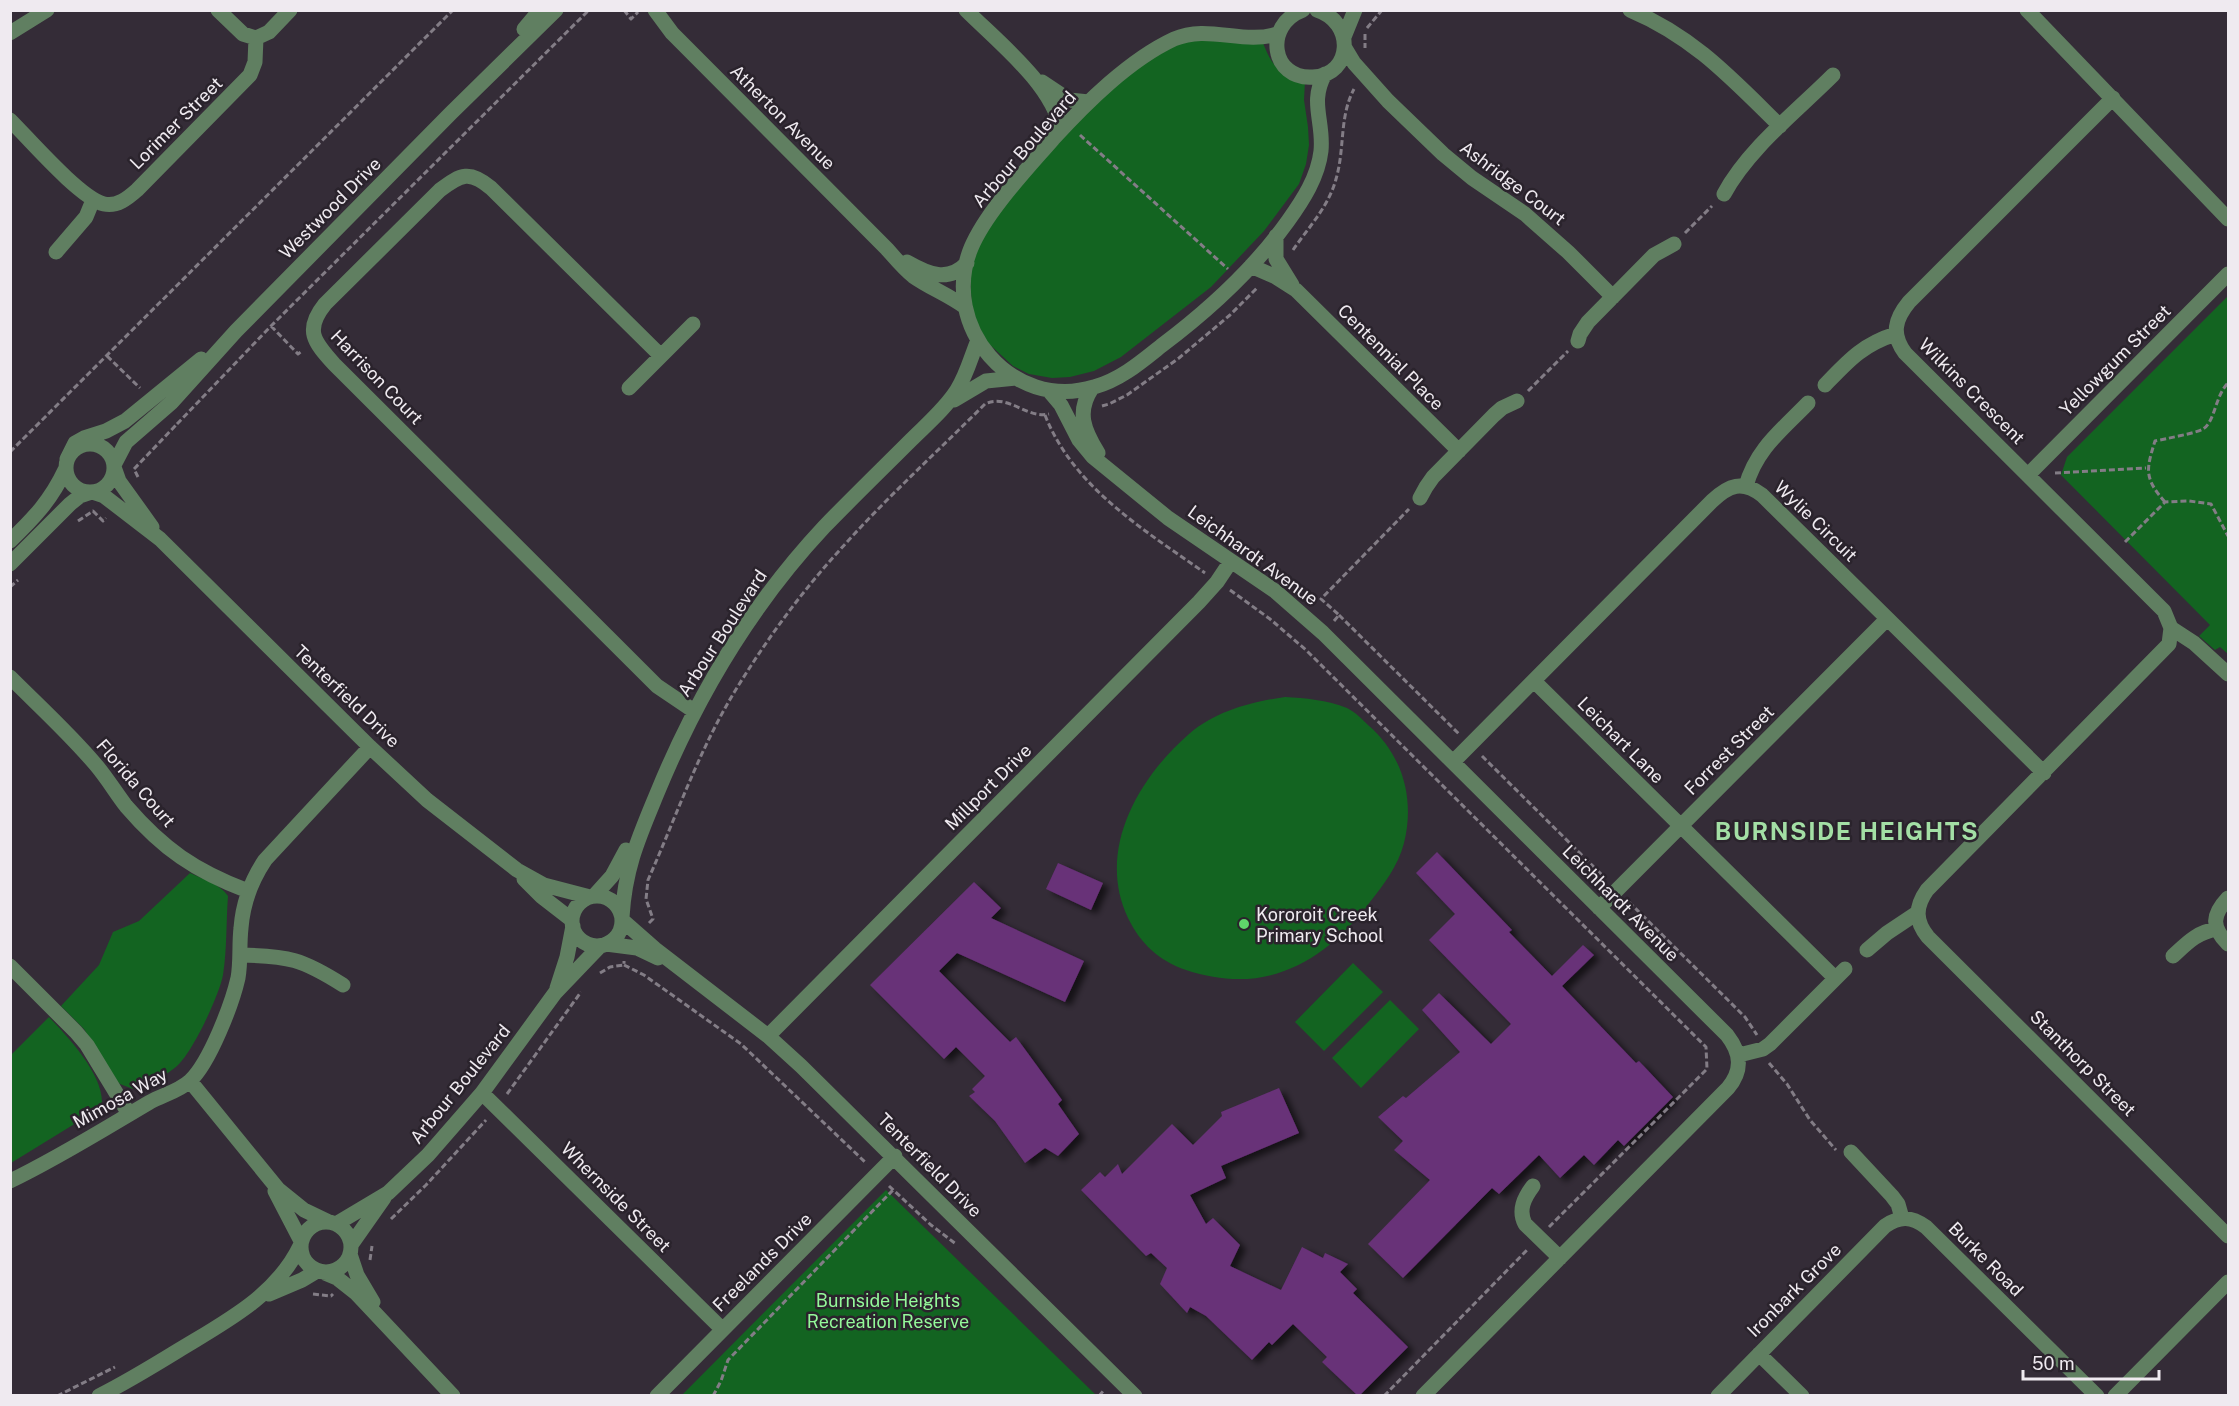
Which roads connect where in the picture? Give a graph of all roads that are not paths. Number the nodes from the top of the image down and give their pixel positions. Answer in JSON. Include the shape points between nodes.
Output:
{"nodes":[{"id":1,"x":47,"y":10,"type":"edge"},
{"id":2,"x":218,"y":10,"type":"edge"},
{"id":3,"x":290,"y":10,"type":"edge"},
{"id":4,"x":540,"y":10,"type":"edge"},
{"id":5,"x":555,"y":10,"type":"edge"},
{"id":6,"x":655,"y":10,"type":"edge"},
{"id":7,"x":966,"y":10,"type":"edge"},
{"id":8,"x":1277,"y":10,"type":"edge"},
{"id":9,"x":1303,"y":10,"type":"edge"},
{"id":10,"x":1317,"y":10,"type":"edge"},
{"id":11,"x":1355,"y":10,"type":"edge"},
{"id":12,"x":1630,"y":10,"type":"edge"},
{"id":13,"x":2027,"y":10,"type":"edge"},
{"id":14,"x":1278,"y":32,"type":"junction"},
{"id":15,"x":10,"y":33,"type":"edge"},
{"id":16,"x":256,"y":38,"type":"junction"},
{"id":17,"x":1344,"y":43,"type":"junction"},
{"id":18,"x":1328,"y":73,"type":"junction"},
{"id":19,"x":1029,"y":74,"type":"junction"},
{"id":20,"x":1833,"y":75,"type":"dead end"},
{"id":21,"x":2113,"y":98,"type":"junction"},
{"id":22,"x":1388,"y":101,"type":"junction"},
{"id":23,"x":1089,"y":102,"type":"junction"},
{"id":24,"x":451,"y":113,"type":"junction"},
{"id":25,"x":10,"y":120,"type":"edge"},
{"id":26,"x":1780,"y":126,"type":"junction"},
{"id":27,"x":1064,"y":127,"type":"junction"},
{"id":28,"x":1724,"y":194,"type":"road end"},
{"id":29,"x":93,"y":200,"type":"junction"},
{"id":30,"x":2229,"y":204,"type":"edge"},
{"id":31,"x":2229,"y":219,"type":"edge"},
{"id":32,"x":1276,"y":236,"type":"junction"},
{"id":33,"x":1674,"y":244,"type":"road end"},
{"id":34,"x":887,"y":249,"type":"junction"},
{"id":35,"x":56,"y":252,"type":"dead end"},
{"id":36,"x":967,"y":263,"type":"junction"},
{"id":37,"x":1251,"y":266,"type":"junction"},
{"id":38,"x":2229,"y":274,"type":"edge"},
{"id":39,"x":1296,"y":291,"type":"junction"},
{"id":40,"x":1613,"y":297,"type":"junction"},
{"id":41,"x":965,"y":308,"type":"junction"},
{"id":42,"x":693,"y":324,"type":"dead end"},
{"id":43,"x":236,"y":331,"type":"junction"},
{"id":44,"x":1896,"y":334,"type":"junction"},
{"id":45,"x":978,"y":340,"type":"junction"},
{"id":46,"x":1578,"y":341,"type":"road end"},
{"id":47,"x":661,"y":356,"type":"junction"},
{"id":48,"x":1016,"y":378,"type":"junction"},
{"id":49,"x":1825,"y":385,"type":"dead end"},
{"id":50,"x":629,"y":388,"type":"dead end"},
{"id":51,"x":1092,"y":388,"type":"junction"},
{"id":52,"x":1050,"y":392,"type":"junction"},
{"id":53,"x":1517,"y":401,"type":"road end"},
{"id":54,"x":948,"y":403,"type":"junction"},
{"id":55,"x":1808,"y":403,"type":"dead end"},
{"id":56,"x":1459,"y":452,"type":"junction"},
{"id":57,"x":66,"y":465,"type":"junction"},
{"id":58,"x":114,"y":466,"type":"junction"},
{"id":59,"x":2029,"y":474,"type":"junction"},
{"id":60,"x":1117,"y":476,"type":"junction"},
{"id":61,"x":1746,"y":486,"type":"junction"},
{"id":62,"x":92,"y":492,"type":"junction"},
{"id":63,"x":1420,"y":498,"type":"road end"},
{"id":64,"x":160,"y":539,"type":"junction"},
{"id":65,"x":10,"y":541,"type":"edge"},
{"id":66,"x":1231,"y":561,"type":"junction"},
{"id":67,"x":10,"y":564,"type":"edge"},
{"id":68,"x":1887,"y":619,"type":"junction"},
{"id":69,"x":2171,"y":628,"type":"junction"},
{"id":70,"x":2229,"y":674,"type":"edge"},
{"id":71,"x":10,"y":677,"type":"edge"},
{"id":72,"x":1534,"y":681,"type":"junction"},
{"id":73,"x":694,"y":711,"type":"junction"},
{"id":74,"x":370,"y":747,"type":"junction"},
{"id":75,"x":1453,"y":762,"type":"junction"},
{"id":76,"x":2044,"y":773,"type":"junction"},
{"id":77,"x":1681,"y":826,"type":"junction"},
{"id":78,"x":641,"y":831,"type":"junction"},
{"id":79,"x":517,"y":870,"type":"junction"},
{"id":80,"x":248,"y":891,"type":"junction"},
{"id":81,"x":592,"y":896,"type":"junction"},
{"id":82,"x":2229,"y":898,"type":"edge"},
{"id":83,"x":1599,"y":908,"type":"junction"},
{"id":84,"x":1917,"y":913,"type":"junction"},
{"id":85,"x":622,"y":918,"type":"junction"},
{"id":86,"x":572,"y":923,"type":"junction"},
{"id":87,"x":2217,"y":929,"type":"junction"},
{"id":88,"x":2229,"y":944,"type":"edge"},
{"id":89,"x":603,"y":945,"type":"junction"},
{"id":90,"x":1867,"y":950,"type":"dead end"},
{"id":91,"x":241,"y":955,"type":"junction"},
{"id":92,"x":2173,"y":956,"type":"dead end"},
{"id":93,"x":10,"y":966,"type":"edge"},
{"id":94,"x":686,"y":974,"type":"junction"},
{"id":95,"x":343,"y":985,"type":"dead end"},
{"id":96,"x":555,"y":993,"type":"junction"},
{"id":97,"x":768,"y":1036,"type":"junction"},
{"id":98,"x":1739,"y":1055,"type":"junction"},
{"id":99,"x":190,"y":1081,"type":"junction"},
{"id":100,"x":482,"y":1093,"type":"junction"},
{"id":101,"x":129,"y":1114,"type":"junction"},
{"id":102,"x":1851,"y":1152,"type":"dead end"},
{"id":103,"x":895,"y":1156,"type":"junction"},
{"id":104,"x":267,"y":1178,"type":"junction"},
{"id":105,"x":10,"y":1181,"type":"edge"},
{"id":106,"x":1533,"y":1186,"type":"dead end"},
{"id":107,"x":388,"y":1193,"type":"junction"},
{"id":108,"x":1902,"y":1218,"type":"junction"},
{"id":109,"x":332,"y":1223,"type":"junction"},
{"id":110,"x":2229,"y":1236,"type":"edge"},
{"id":111,"x":300,"y":1244,"type":"junction"},
{"id":112,"x":351,"y":1249,"type":"junction"},
{"id":113,"x":1560,"y":1258,"type":"junction"},
{"id":114,"x":321,"y":1272,"type":"junction"},
{"id":115,"x":2229,"y":1282,"type":"edge"},
{"id":116,"x":258,"y":1299,"type":"junction"},
{"id":117,"x":722,"y":1329,"type":"junction"},
{"id":118,"x":390,"y":1331,"type":"junction"},
{"id":119,"x":1759,"y":1354,"type":"junction"},
{"id":120,"x":99,"y":1395,"type":"edge"},
{"id":121,"x":453,"y":1395,"type":"edge"},
{"id":122,"x":657,"y":1395,"type":"edge"},
{"id":123,"x":1135,"y":1395,"type":"edge"},
{"id":124,"x":1423,"y":1395,"type":"edge"},
{"id":125,"x":1718,"y":1395,"type":"edge"},
{"id":126,"x":1802,"y":1395,"type":"edge"},
{"id":127,"x":2097,"y":1395,"type":"edge"},
{"id":128,"x":2115,"y":1395,"type":"edge"}],
"edges":[{"from":1,"to":15,"type":"street"},
{"from":2,"to":16,"type":"street","via":[[243,34]]},
{"from":3,"to":16,"type":"street","via":[[269,32]]},
{"from":4,"to":24,"type":"street","name":"Westwood Drive"},
{"from":5,"to":24,"type":"street","name":"Westwood Drive"},
{"from":6,"to":34,"type":"street","name":"Atherton Avenue","via":[[672,33]]},
{"from":7,"to":19,"type":"street"},
{"from":8,"to":14,"type":"street"},
{"from":9,"to":14,"type":"street","via":[[1285,20]]},
{"from":10,"to":17,"type":"street","via":[[1341,27]]},
{"from":11,"to":17,"type":"street","name":"Arbour Boulevard"},
{"from":12,"to":26,"type":"street","via":[[1701,50]]},
{"from":13,"to":21,"type":"street"},
{"from":14,"to":18,"type":"street","via":[[1278,54],[1289,70],[1306,77]]},
{"from":14,"to":23,"type":"street","name":"Arbour Boulevard","via":[[1258,39],[1210,33],[1177,38],[1141,58]]},
{"from":16,"to":29,"type":"street","name":"Lorimer Street","via":[[250,75],[137,190],[117,203],[106,205]]},
{"from":17,"to":18,"type":"street","name":"Arbour Boulevard","via":[[1337,65]]},
{"from":17,"to":22,"type":"street","via":[[1354,63]]},
{"from":18,"to":22,"type":"street","via":[[1336,69],[1345,71]]},
{"from":18,"to":32,"type":"street","name":"Arbour Boulevard","via":[[1318,87],[1322,139],[1318,166],[1302,201]]},
{"from":19,"to":23,"type":"street","via":[[1062,97]]},
{"from":19,"to":27,"type":"street"},
{"from":20,"to":26,"type":"street"},
{"from":21,"to":30,"type":"street"},
{"from":21,"to":31,"type":"street"},
{"from":21,"to":44,"type":"street","name":"Wilkins Crescent","via":[[1909,302],[1898,316]]},
{"from":22,"to":40,"type":"street","name":"Ashridge Court","via":[[1443,154],[1545,231]]},
{"from":23,"to":27,"type":"street","name":"Arbour Boulevard"},
{"from":24,"to":43,"type":"street","name":"Westwood Drive"},
{"from":25,"to":29,"type":"street"},
{"from":26,"to":28,"type":"street"},
{"from":27,"to":36,"type":"street","name":"Arbour Boulevard","via":[[979,233]]},
{"from":29,"to":35,"type":"street","via":[[86,217]]},
{"from":32,"to":37,"type":"street","name":"Arbour Boulevard"},
{"from":32,"to":39,"type":"street","via":[[1276,259]]},
{"from":33,"to":40,"type":"street","via":[[1660,250]]},
{"from":34,"to":36,"type":"street","via":[[915,267],[937,274],[958,272]]},
{"from":34,"to":41,"type":"street","via":[[911,274]]},
{"from":36,"to":41,"type":"street","name":"Arbour Boulevard"},
{"from":37,"to":39,"type":"street"},
{"from":37,"to":51,"type":"street","name":"Arbour Boulevard","via":[[1203,313],[1137,365]]},
{"from":38,"to":59,"type":"street","name":"Yellowgum Street"},
{"from":39,"to":56,"type":"street","name":"Centennial Place"},
{"from":40,"to":46,"type":"street","via":[[1588,322]]},
{"from":41,"to":45,"type":"street","name":"Arbour Boulevard"},
{"from":42,"to":47,"type":"street"},
{"from":43,"to":57,"type":"street","name":"Westwood Drive","via":[[125,421],[75,443]]},
{"from":43,"to":58,"type":"street","name":"Westwood Drive","via":[[172,402],[126,442]]},
{"from":44,"to":49,"type":"street","via":[[1865,347]]},
{"from":44,"to":59,"type":"street","name":"Wilkins Crescent","via":[[1905,353]]},
{"from":45,"to":48,"type":"street","name":"Arbour Boulevard","via":[[1002,369]]},
{"from":45,"to":54,"type":"street","via":[[966,374]]},
{"from":47,"to":50,"type":"street"},
{"from":47,"to":73,"type":"street","name":"Harrison Court","via":[[491,188],[468,175],[440,190],[325,304],[313,323],[318,346],[334,364],[657,687]]},
{"from":48,"to":52,"type":"street","name":"Arbour Boulevard"},
{"from":48,"to":54,"type":"street","via":[[986,381]]},
{"from":51,"to":52,"type":"street","name":"Arbour Boulevard"},
{"from":51,"to":60,"type":"street","via":[[1084,401],[1084,423],[1100,456]]},
{"from":52,"to":60,"type":"street","via":[[1086,450]]},
{"from":53,"to":56,"type":"street","via":[[1502,408]]},
{"from":54,"to":73,"type":"street","name":"Arbour Boulevard","via":[[802,553],[744,629]]},
{"from":55,"to":61,"type":"street","via":[[1762,451]]},
{"from":56,"to":63,"type":"street","via":[[1433,477]]},
{"from":57,"to":58,"type":"street","name":"Tenterfield Drive","via":[[72,450],[92,443],[110,455]]},
{"from":57,"to":62,"type":"street","name":"Tenterfield Drive","via":[[69,481],[76,488]]},
{"from":57,"to":65,"type":"street","name":"Westwood Drive","via":[[55,492]]},
{"from":58,"to":62,"type":"street","name":"Westwood Drive","via":[[107,485]]},
{"from":58,"to":64,"type":"street","name":"Tenterfield Drive","via":[[119,481]]},
{"from":59,"to":69,"type":"street","name":"Wilkins Crescent","via":[[2155,601]]},
{"from":60,"to":66,"type":"street","name":"Leichhardt Avenue","via":[[1168,518]]},
{"from":61,"to":68,"type":"street","name":"Wylie Circuit","via":[[1762,495]]},
{"from":61,"to":72,"type":"street","name":"Wylie Circuit","via":[[1724,490]]},
{"from":62,"to":64,"type":"street","name":"Tenterfield Drive","via":[[104,496]]},
{"from":62,"to":67,"type":"street","via":[[70,504]]},
{"from":64,"to":74,"type":"street","name":"Tenterfield Drive"},
{"from":66,"to":75,"type":"street","name":"Leichhardt Avenue","via":[[1275,591],[1323,633]]},
{"from":66,"to":97,"type":"street","name":"Millport Drive","via":[[1217,582]]},
{"from":68,"to":76,"type":"street","name":"Wylie Circuit"},
{"from":68,"to":77,"type":"street","name":"Forrest Street"},
{"from":69,"to":70,"type":"street","name":"Wilkins Crescent"},
{"from":69,"to":76,"type":"street","via":[[2169,644],[2162,654]]},
{"from":71,"to":80,"type":"street","name":"Florida Court","via":[[85,752],[159,841],[192,865]]},
{"from":72,"to":75,"type":"street","name":"Wylie Circuit"},
{"from":72,"to":77,"type":"street","name":"Leichart Lane"},
{"from":73,"to":78,"type":"street","name":"Arbour Boulevard"},
{"from":74,"to":79,"type":"street","name":"Tenterfield Drive","via":[[427,800]]},
{"from":74,"to":80,"type":"street","name":"Mimosa Way","via":[[265,860]]},
{"from":75,"to":83,"type":"street","name":"Leichhardt Avenue"},
{"from":76,"to":84,"type":"street","via":[[1927,890]]},
{"from":77,"to":83,"type":"street","name":"Forrest Street"},
{"from":77,"to":98,"type":"street","name":"Leichart Lane","via":[[1840,973],[1770,1044]]},
{"from":78,"to":81,"type":"street","via":[[612,876]]},
{"from":78,"to":85,"type":"street","via":[[626,878]]},
{"from":79,"to":81,"type":"street","name":"Tenterfield Drive","via":[[544,885]]},
{"from":79,"to":86,"type":"street","name":"Tenterfield Drive"},
{"from":80,"to":91,"type":"street","name":"Mimosa Way","via":[[240,930]]},
{"from":81,"to":85,"type":"street","via":[[609,899]]},
{"from":81,"to":86,"type":"street","via":[[577,906]]},
{"from":82,"to":87,"type":"street","via":[[2216,913]]},
{"from":83,"to":98,"type":"street","name":"Leichhardt Avenue","via":[[1727,1035]]},
{"from":84,"to":90,"type":"street"},
{"from":84,"to":110,"type":"street","name":"Stanthorp Street","via":[[1928,938]]},
{"from":85,"to":89,"type":"street","via":[[618,934]]},
{"from":85,"to":94,"type":"street","name":"Tenterfield Drive"},
{"from":86,"to":89,"type":"street","via":[[580,939]]},
{"from":86,"to":96,"type":"street","via":[[567,957]]},
{"from":87,"to":88,"type":"street"},
{"from":87,"to":92,"type":"street","via":[[2192,938]]},
{"from":89,"to":94,"type":"street","name":"Tenterfield Drive","via":[[637,948]]},
{"from":89,"to":96,"type":"street"},
{"from":91,"to":95,"type":"street","via":[[289,958],[318,969]]},
{"from":91,"to":99,"type":"street","name":"Mimosa Way","via":[[228,1013]]},
{"from":93,"to":101,"type":"street","via":[[87,1045]]},
{"from":94,"to":97,"type":"street","name":"Tenterfield Drive"},
{"from":96,"to":100,"type":"street","name":"Arbour Boulevard"},
{"from":97,"to":103,"type":"street","name":"Tenterfield Drive"},
{"from":98,"to":113,"type":"street","via":[[1738,1074],[1728,1088]]},
{"from":99,"to":101,"type":"street","name":"Mimosa Way"},
{"from":99,"to":104,"type":"street"},
{"from":100,"to":107,"type":"street","name":"Arbour Boulevard","via":[[428,1155]]},
{"from":100,"to":117,"type":"street","name":"Whernside Street"},
{"from":101,"to":105,"type":"street","name":"Mimosa Way"},
{"from":102,"to":108,"type":"street","via":[[1892,1196]]},
{"from":103,"to":117,"type":"street","name":"Freelands Drive"},
{"from":103,"to":123,"type":"street","name":"Tenterfield Drive"},
{"from":104,"to":109,"type":"street","via":[[296,1204]]},
{"from":104,"to":111,"type":"street"},
{"from":106,"to":113,"type":"street","via":[[1524,1201],[1522,1217]]},
{"from":107,"to":109,"type":"street","name":"Arbour Boulevard"},
{"from":107,"to":112,"type":"street","name":"Arbour Boulevard"},
{"from":108,"to":119,"type":"street","name":"Ironbark Grove","via":[[1885,1226]]},
{"from":108,"to":127,"type":"street","name":"Burke Road","via":[[1926,1227]]},
{"from":109,"to":111,"type":"street","via":[[311,1226]]},
{"from":109,"to":112,"type":"street","via":[[349,1236]]},
{"from":111,"to":114,"type":"street","via":[[304,1261]]},
{"from":111,"to":116,"type":"street","via":[[286,1271]]},
{"from":112,"to":114,"type":"street","via":[[341,1268]]},
{"from":112,"to":118,"type":"street","via":[[357,1275]]},
{"from":113,"to":124,"type":"street"},
{"from":114,"to":116,"type":"street"},
{"from":114,"to":118,"type":"street","via":[[337,1278],[356,1293]]},
{"from":115,"to":128,"type":"street"},
{"from":116,"to":120,"type":"street"},
{"from":117,"to":122,"type":"street","name":"Freelands Drive"},
{"from":118,"to":121,"type":"street"},
{"from":119,"to":125,"type":"street","name":"Ironbark Grove"},
{"from":119,"to":126,"type":"street"}]}
